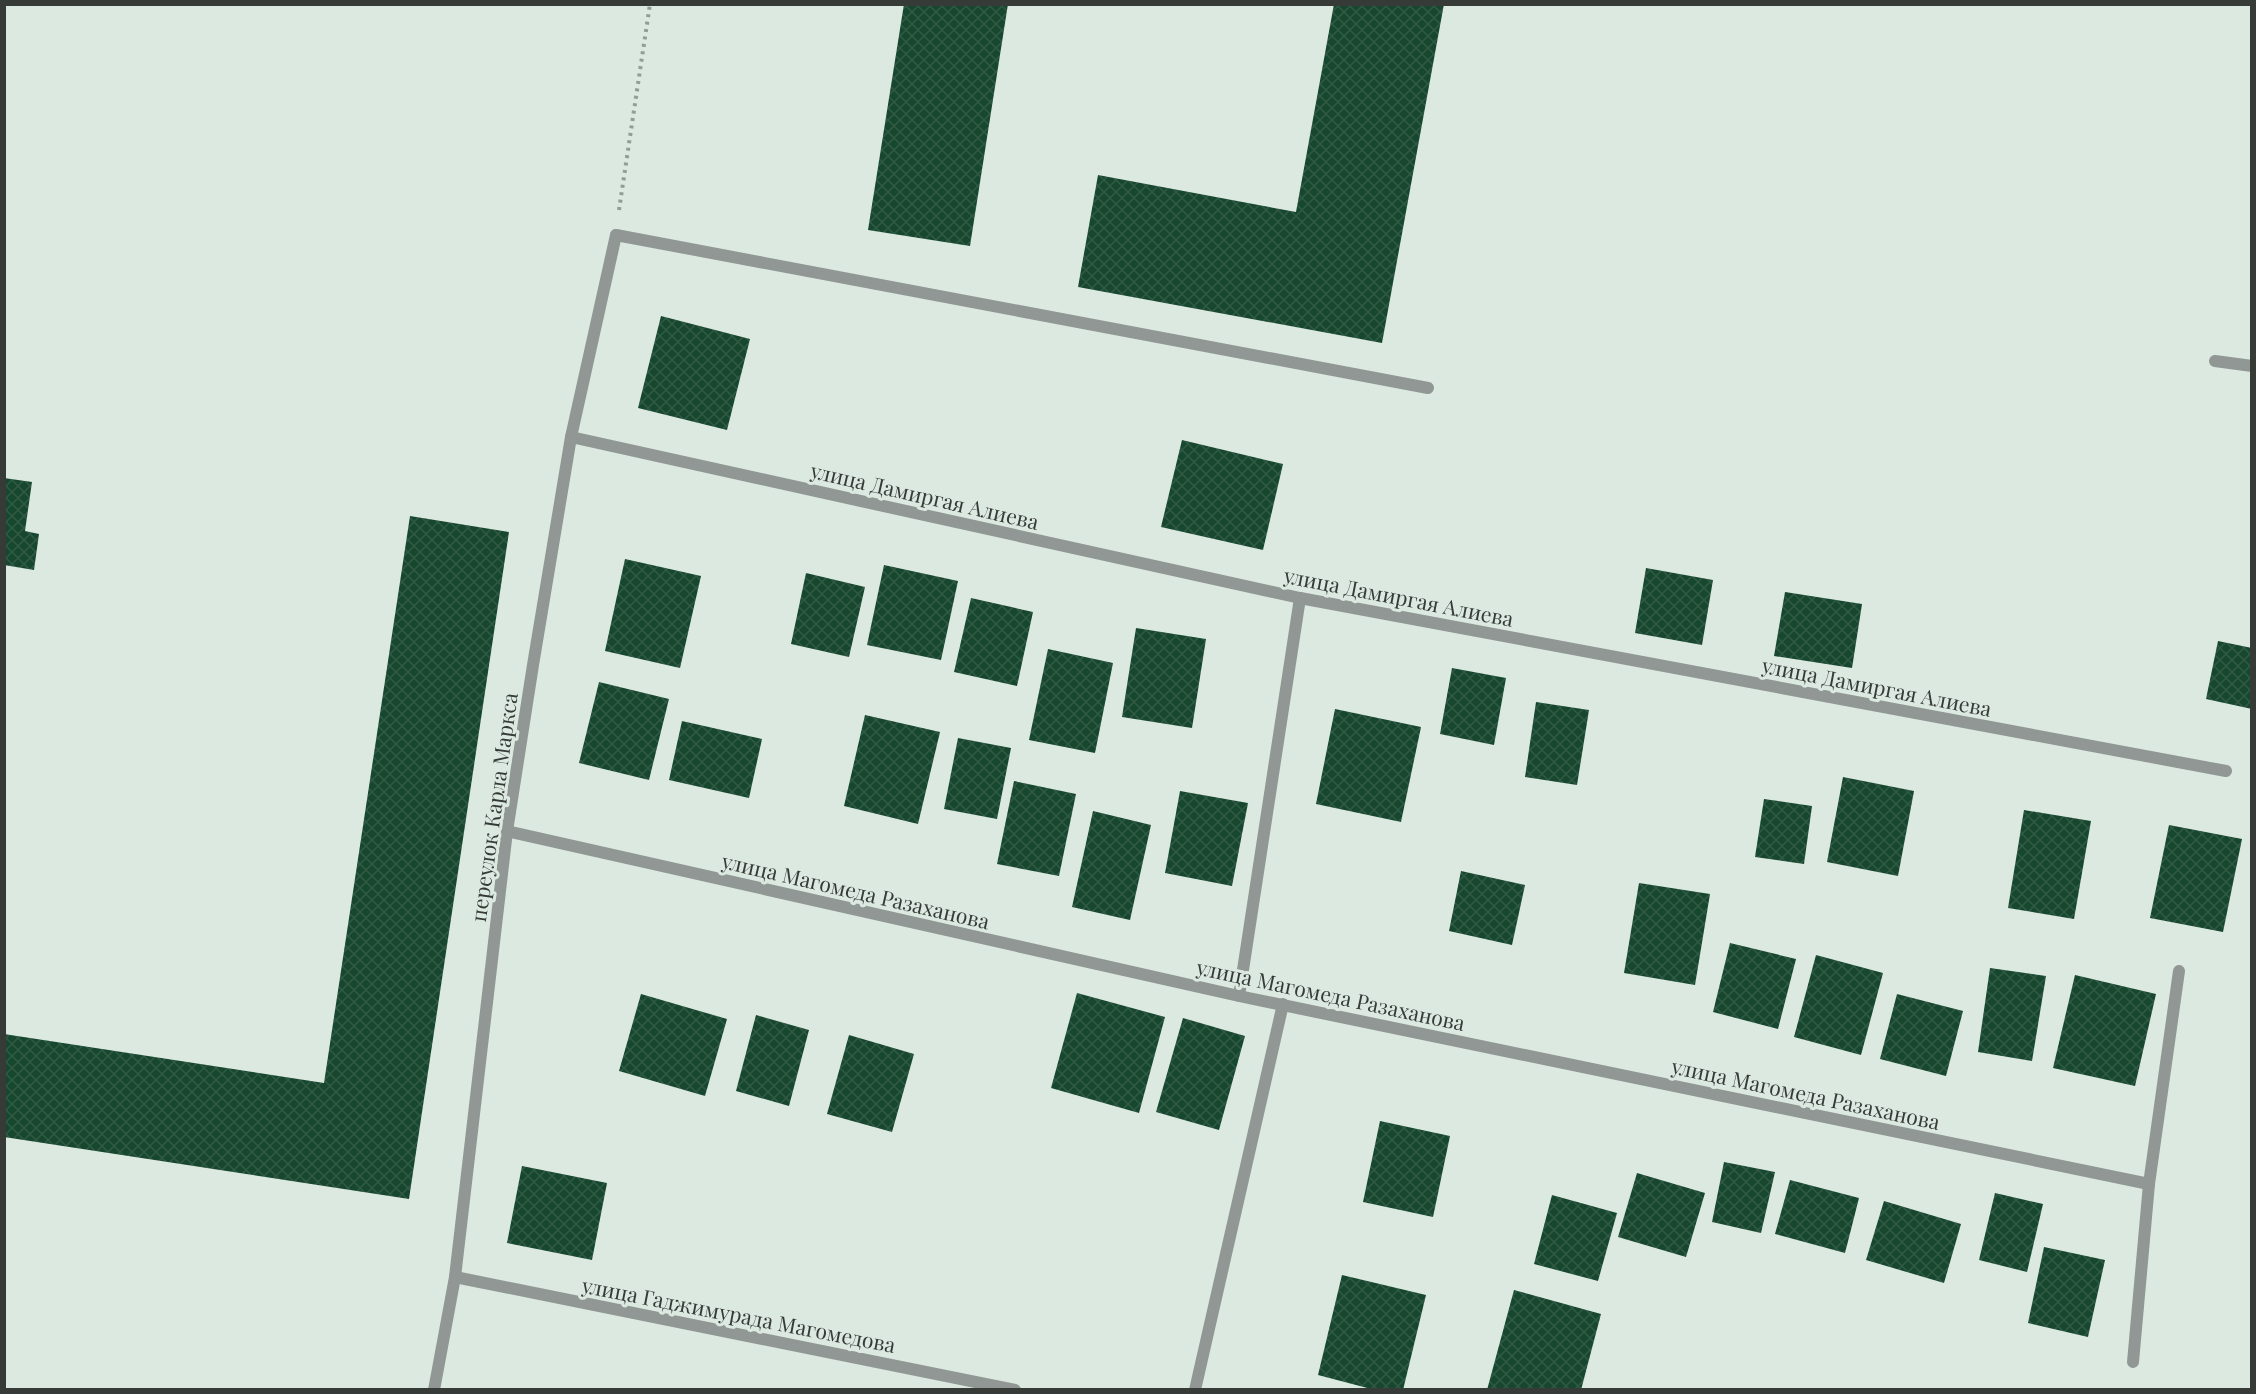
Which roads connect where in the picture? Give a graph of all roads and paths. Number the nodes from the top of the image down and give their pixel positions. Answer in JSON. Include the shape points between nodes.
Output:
{"nodes":[{"id":1,"x":650,"y":4,"type":"edge"},
{"id":2,"x":616,"y":235,"type":"junction"},
{"id":3,"x":2214,"y":361,"type":"dead end"},
{"id":4,"x":2252,"y":366,"type":"edge"},
{"id":5,"x":1428,"y":388,"type":"dead end"},
{"id":6,"x":571,"y":437,"type":"junction"},
{"id":7,"x":1300,"y":598,"type":"junction"},
{"id":8,"x":2226,"y":771,"type":"dead end"},
{"id":9,"x":507,"y":831,"type":"junction"},
{"id":10,"x":2179,"y":970,"type":"dead end"},
{"id":11,"x":1239,"y":996,"type":"junction"},
{"id":12,"x":1283,"y":1004,"type":"junction"},
{"id":13,"x":2149,"y":1184,"type":"junction"},
{"id":14,"x":455,"y":1277,"type":"junction"},
{"id":15,"x":2133,"y":1362,"type":"dead end"},
{"id":16,"x":434,"y":1389,"type":"edge"},
{"id":17,"x":1015,"y":1389,"type":"edge"},
{"id":18,"x":1195,"y":1389,"type":"edge"}],
"edges":[{"from":1,"to":2,"type":"path"},
{"from":2,"to":5,"type":"street"},
{"from":2,"to":6,"type":"street","name":"переулок Карла Маркса"},
{"from":3,"to":4,"type":"street"},
{"from":6,"to":7,"type":"street","name":"улица Дамиргая Алиева"},
{"from":6,"to":9,"type":"street","name":"переулок Карла Маркса"},
{"from":7,"to":8,"type":"street","name":"улица Дамиргая Алиева"},
{"from":7,"to":11,"type":"street"},
{"from":9,"to":11,"type":"street","name":"улица Магомеда Разаханова"},
{"from":9,"to":14,"type":"street","name":"переулок Карла Маркса"},
{"from":10,"to":13,"type":"street"},
{"from":11,"to":12,"type":"street","name":"улица Магомеда Разаханова"},
{"from":12,"to":13,"type":"street","name":"улица Магомеда Разаханова"},
{"from":12,"to":18,"type":"street"},
{"from":13,"to":15,"type":"street"},
{"from":14,"to":16,"type":"street","name":"переулок Карла Маркса"},
{"from":14,"to":17,"type":"street","name":"улица Гаджимурада Магомедова"}]}
